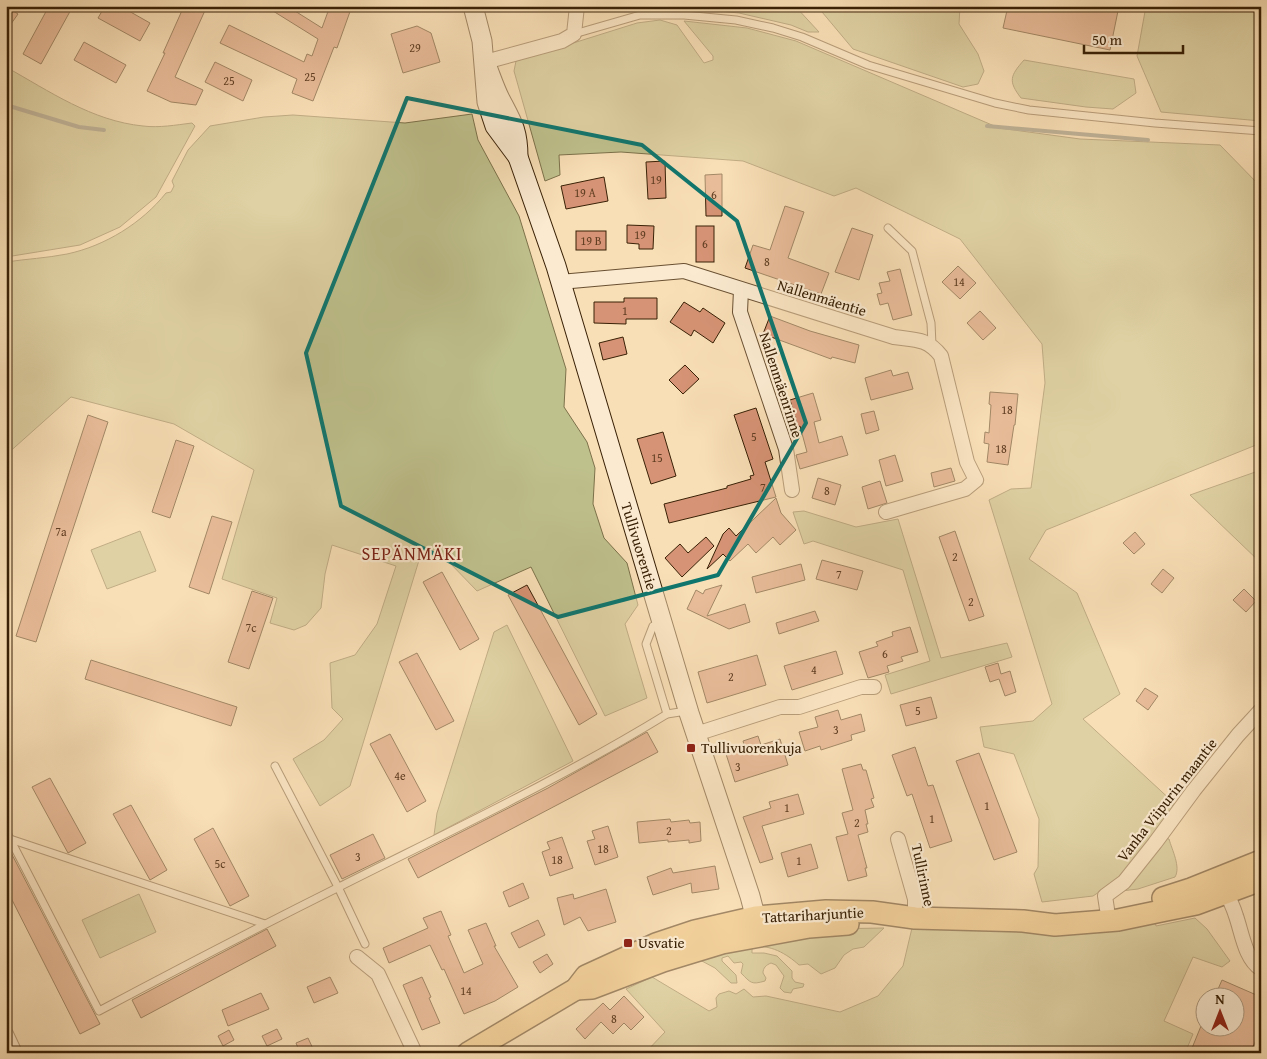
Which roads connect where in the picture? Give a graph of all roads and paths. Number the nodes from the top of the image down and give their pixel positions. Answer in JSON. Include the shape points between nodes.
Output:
{"nodes":[{"id":1,"x":473,"y":6,"type":"edge"},
{"id":2,"x":577,"y":6,"type":"edge"},
{"id":3,"x":574,"y":34,"type":"junction"},
{"id":4,"x":485,"y":62,"type":"junction"},
{"id":5,"x":1261,"y":131,"type":"edge"},
{"id":6,"x":888,"y":228,"type":"dead end"},
{"id":7,"x":560,"y":282,"type":"junction"},
{"id":8,"x":741,"y":290,"type":"junction"},
{"id":9,"x":932,"y":345,"type":"junction"},
{"id":10,"x":792,"y":490,"type":"dead end"},
{"id":11,"x":886,"y":512,"type":"dead end"},
{"id":12,"x":662,"y":622,"type":"junction"},
{"id":13,"x":874,"y":687,"type":"dead end"},
{"id":14,"x":1261,"y":710,"type":"edge"},
{"id":15,"x":689,"y":713,"type":"junction"},
{"id":16,"x":667,"y":714,"type":"junction"},
{"id":17,"x":696,"y":734,"type":"junction"},
{"id":18,"x":275,"y":766,"type":"dead end"},
{"id":19,"x":6,"y":832,"type":"edge"},
{"id":20,"x":10,"y":839,"type":"junction"},
{"id":21,"x":898,"y":839,"type":"dead end"},
{"id":22,"x":1261,"y":861,"type":"edge"},
{"id":23,"x":1261,"y":880,"type":"edge"},
{"id":24,"x":1220,"y":881,"type":"junction"},
{"id":25,"x":338,"y":888,"type":"junction"},
{"id":26,"x":1107,"y":909,"type":"junction"},
{"id":27,"x":916,"y":918,"type":"junction"},
{"id":28,"x":1023,"y":921,"type":"junction"},
{"id":29,"x":265,"y":924,"type":"junction"},
{"id":30,"x":758,"y":926,"type":"junction"},
{"id":31,"x":364,"y":944,"type":"dead end"},
{"id":32,"x":357,"y":957,"type":"dead end"},
{"id":33,"x":1261,"y":969,"type":"edge"},
{"id":34,"x":6,"y":1034,"type":"edge"},
{"id":35,"x":15,"y":1053,"type":"edge"},
{"id":36,"x":414,"y":1053,"type":"edge"},
{"id":37,"x":468,"y":1053,"type":"edge"}],
"edges":[{"from":1,"to":4,"type":"main road","name":"Tullivuorentie"},
{"from":2,"to":3,"type":"street"},
{"from":3,"to":4,"type":"street"},
{"from":3,"to":5,"type":"lane","via":[[640,15],[736,20],[774,28],[868,65],[995,103],[1038,111]]},
{"from":4,"to":7,"type":"main road","name":"Tullivuorentie","via":[[514,125],[518,157]]},
{"from":6,"to":9,"type":"lane","via":[[912,251],[931,324]]},
{"from":7,"to":8,"type":"street","name":"Nallenmäentie","via":[[684,272]]},
{"from":7,"to":12,"type":"main road","name":"Tullivuorentie"},
{"from":8,"to":9,"type":"street","name":"Nallenmäentie","via":[[894,337]]},
{"from":8,"to":10,"type":"street","name":"Nallenmäenrinne","via":[[740,312],[786,449]]},
{"from":9,"to":11,"type":"street","via":[[941,356],[967,462],[976,480],[965,490]]},
{"from":12,"to":15,"type":"main road","name":"Tullivuorentie"},
{"from":12,"to":16,"type":"lane","via":[[653,626],[646,644]]},
{"from":13,"to":17,"type":"street","via":[[799,707],[780,707]]},
{"from":14,"to":26,"type":"street","name":"Vanha Viipurin maantie","via":[[1194,790],[1124,882],[1105,896]]},
{"from":15,"to":16,"type":"lane"},
{"from":15,"to":17,"type":"main road","name":"Tullivuorentie"},
{"from":16,"to":25,"type":"lane","via":[[452,831]]},
{"from":17,"to":30,"type":"main road","name":"Tullivuorentie"},
{"from":18,"to":25,"type":"lane"},
{"from":19,"to":20,"type":"lane"},
{"from":20,"to":29,"type":"lane"},
{"from":20,"to":29,"type":"lane","via":[[99,1010]]},
{"from":21,"to":27,"type":"street","name":"Tullirinne","via":[[915,899]]},
{"from":22,"to":24,"type":"main road","name":"Tattariharjuntie"},
{"from":23,"to":24,"type":"main road","name":"Tattariharjuntie"},
{"from":24,"to":26,"type":"main road","name":"Tattariharjuntie","via":[[1163,898]]},
{"from":24,"to":28,"type":"main road","name":"Tattariharjuntie","via":[[1196,904],[1118,920],[1055,925]]},
{"from":24,"to":33,"type":"street","via":[[1250,956]]},
{"from":25,"to":29,"type":"lane"},
{"from":25,"to":31,"type":"lane"},
{"from":26,"to":28,"type":"main road","name":"Tattariharjuntie","via":[[1054,914]]},
{"from":27,"to":28,"type":"main road","name":"Tattariharjuntie"},
{"from":27,"to":30,"type":"main road","name":"Tattariharjuntie","via":[[872,912],[826,911]]},
{"from":30,"to":37,"type":"main road","name":"Tattariharjuntie","via":[[695,931],[656,944],[586,976],[576,989]]},
{"from":32,"to":36,"type":"street","via":[[378,974]]},
{"from":34,"to":35,"type":"street"}]}
